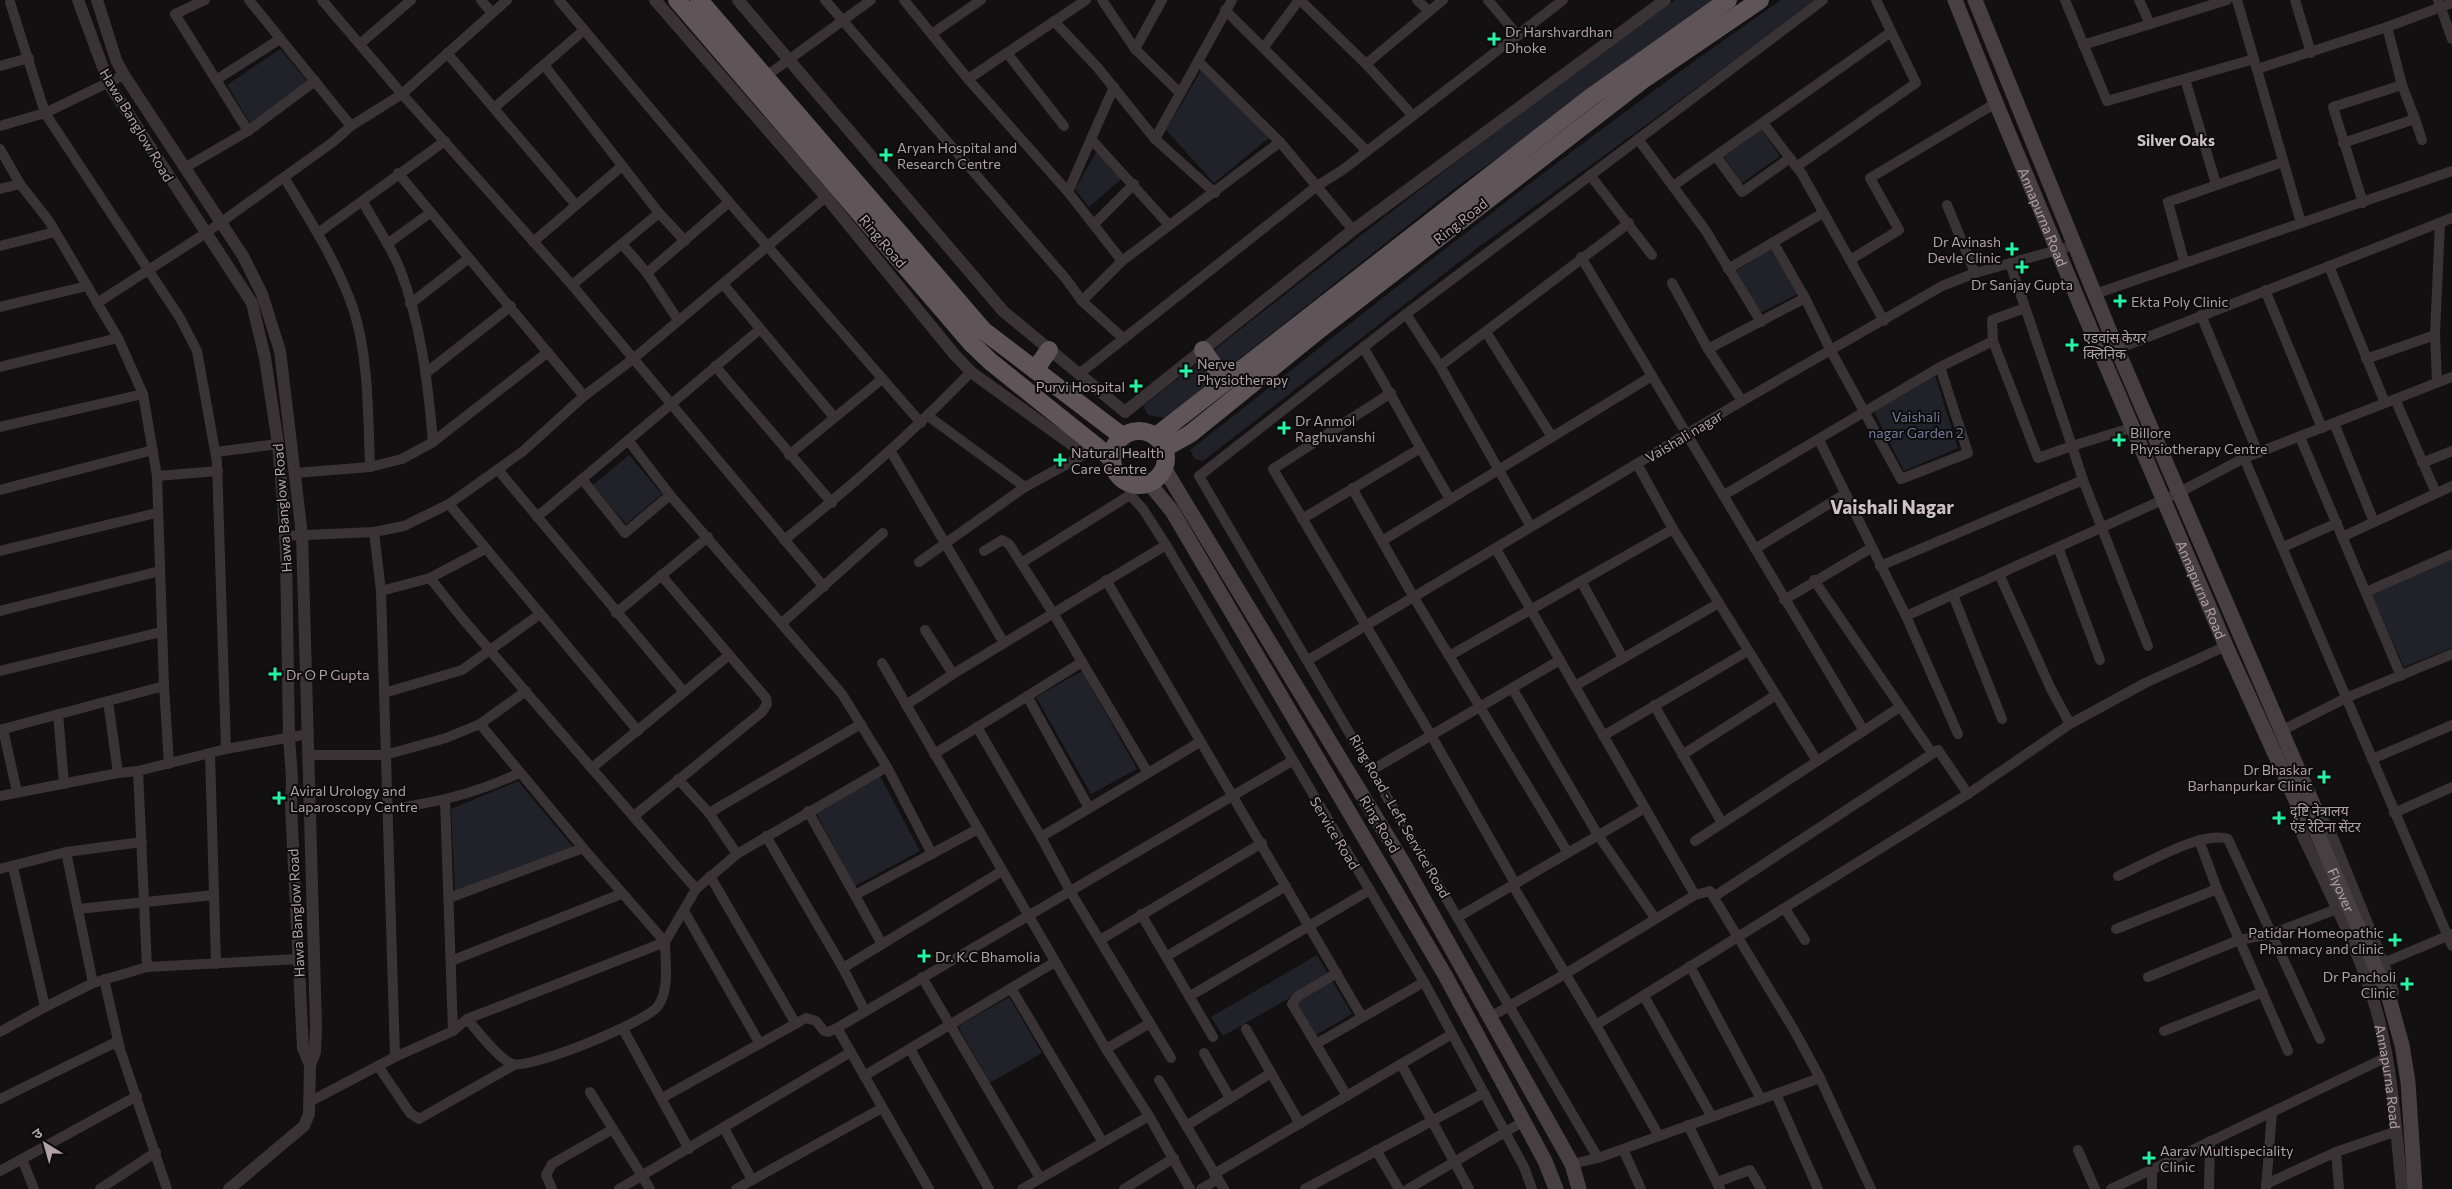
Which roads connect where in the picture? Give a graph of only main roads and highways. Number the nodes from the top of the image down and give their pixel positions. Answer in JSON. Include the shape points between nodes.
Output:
{"nodes":[{"id":1,"x":678,"y":0,"type":"edge"},
{"id":2,"x":699,"y":0,"type":"edge"},
{"id":3,"x":1728,"y":0,"type":"edge"},
{"id":4,"x":1760,"y":0,"type":"edge"},
{"id":5,"x":1955,"y":0,"type":"edge"},
{"id":6,"x":1975,"y":0,"type":"edge"},
{"id":7,"x":750,"y":84,"type":"junction"},
{"id":8,"x":1049,"y":350,"type":"road end"},
{"id":9,"x":1203,"y":350,"type":"road end"},
{"id":10,"x":1035,"y":370,"type":"junction"},
{"id":11,"x":1225,"y":382,"type":"junction"},
{"id":12,"x":1122,"y":436,"type":"junction"},
{"id":13,"x":1160,"y":442,"type":"junction"},
{"id":14,"x":1111,"y":458,"type":"junction"},
{"id":15,"x":1164,"y":468,"type":"junction"},
{"id":16,"x":1138,"y":487,"type":"junction"},
{"id":17,"x":2312,"y":821,"type":"junction"},
{"id":18,"x":1556,"y":1189,"type":"edge"},
{"id":19,"x":1579,"y":1189,"type":"edge"},
{"id":20,"x":2415,"y":1189,"type":"edge"}],
"edges":[{"from":1,"to":7,"type":"highway","name":"Ring Road"},
{"from":2,"to":7,"type":"highway","name":"Ring Road"},
{"from":3,"to":11,"type":"highway","name":"Ring Road","via":[[1591,97]]},
{"from":4,"to":13,"type":"highway","name":"Ring Road","via":[[1644,80],[1315,333],[1190,434]]},
{"from":5,"to":17,"type":"main road","name":"Annapurna Road","via":[[2226,646]]},
{"from":6,"to":17,"type":"main road","name":"Annapurna Road","via":[[2117,349],[2283,730]]},
{"from":7,"to":10,"type":"highway","name":"Ring Road","via":[[984,331]]},
{"from":7,"to":14,"type":"highway","name":"Ring Road","via":[[970,343],[1090,450]]},
{"from":8,"to":10,"type":"highway"},
{"from":9,"to":11,"type":"highway"},
{"from":10,"to":12,"type":"highway","name":"Ring Road"},
{"from":11,"to":13,"type":"highway","name":"Ring Road"},
{"from":12,"to":13,"type":"highway","via":[[1136,430]]},
{"from":12,"to":14,"type":"highway"},
{"from":13,"to":15,"type":"highway","via":[[1166,457]]},
{"from":14,"to":16,"type":"highway","via":[[1119,476]]},
{"from":15,"to":16,"type":"highway","via":[[1161,474]]},
{"from":15,"to":19,"type":"main road","name":"Ring Road","via":[[1384,831],[1572,1164]]},
{"from":16,"to":18,"type":"main road","name":"Ring Road","via":[[1177,520],[1440,966],[1545,1161]]},
{"from":17,"to":20,"type":"main road","name":"Flyover","via":[[2389,998],[2408,1082]]}]}
